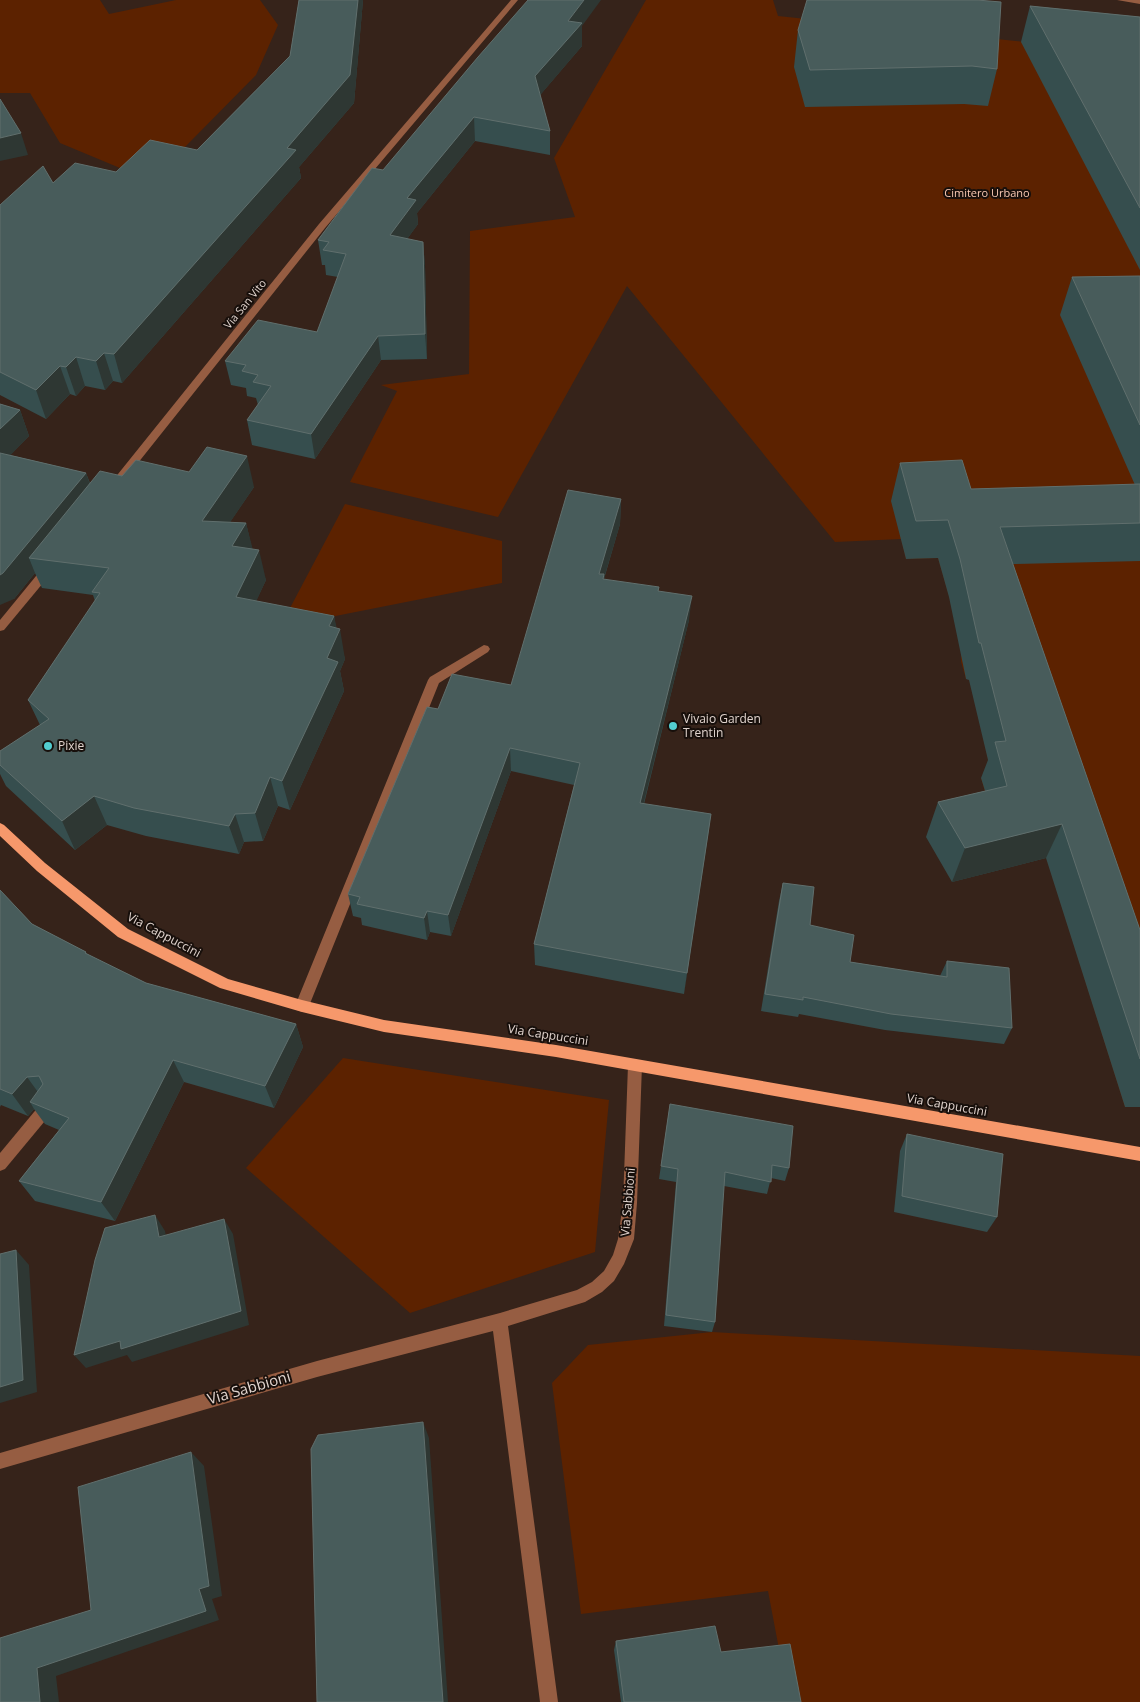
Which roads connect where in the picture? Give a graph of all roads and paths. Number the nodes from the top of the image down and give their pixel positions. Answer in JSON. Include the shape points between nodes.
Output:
{"nodes":[{"id":1,"x":515,"y":0,"type":"edge"},
{"id":2,"x":1120,"y":0,"type":"edge"},
{"id":3,"x":1140,"y":2,"type":"edge"},
{"id":4,"x":109,"y":493,"type":"edge"},
{"id":5,"x":54,"y":562,"type":"edge"},
{"id":6,"x":0,"y":627,"type":"edge"},
{"id":7,"x":484,"y":649,"type":"dead end"},
{"id":8,"x":0,"y":828,"type":"edge"},
{"id":9,"x":302,"y":1006,"type":"junction"},
{"id":10,"x":634,"y":1065,"type":"junction"},
{"id":11,"x":49,"y":1105,"type":"edge"},
{"id":12,"x":1140,"y":1154,"type":"edge"},
{"id":13,"x":0,"y":1164,"type":"edge"},
{"id":14,"x":500,"y":1321,"type":"junction"},
{"id":15,"x":0,"y":1461,"type":"edge"},
{"id":16,"x":549,"y":1702,"type":"edge"}],
"edges":[{"from":1,"to":4,"type":"street","name":"Via San Vito","via":[[322,226]]},
{"from":2,"to":3,"type":"street"},
{"from":5,"to":6,"type":"street"},
{"from":7,"to":9,"type":"street","via":[[434,680]]},
{"from":8,"to":9,"type":"main road","name":"Via Cappuccini","via":[[41,867],[123,933],[225,984]]},
{"from":9,"to":10,"type":"main road","name":"Via Cappuccini","via":[[384,1026]]},
{"from":10,"to":12,"type":"main road","name":"Via Cappuccini"},
{"from":10,"to":14,"type":"street","name":"Via Sabbioni","via":[[630,1204],[626,1239],[619,1258],[603,1282],[580,1297]]},
{"from":11,"to":13,"type":"street"},
{"from":14,"to":15,"type":"street","name":"Via Sabbioni","via":[[317,1368]]},
{"from":14,"to":16,"type":"street"}]}
